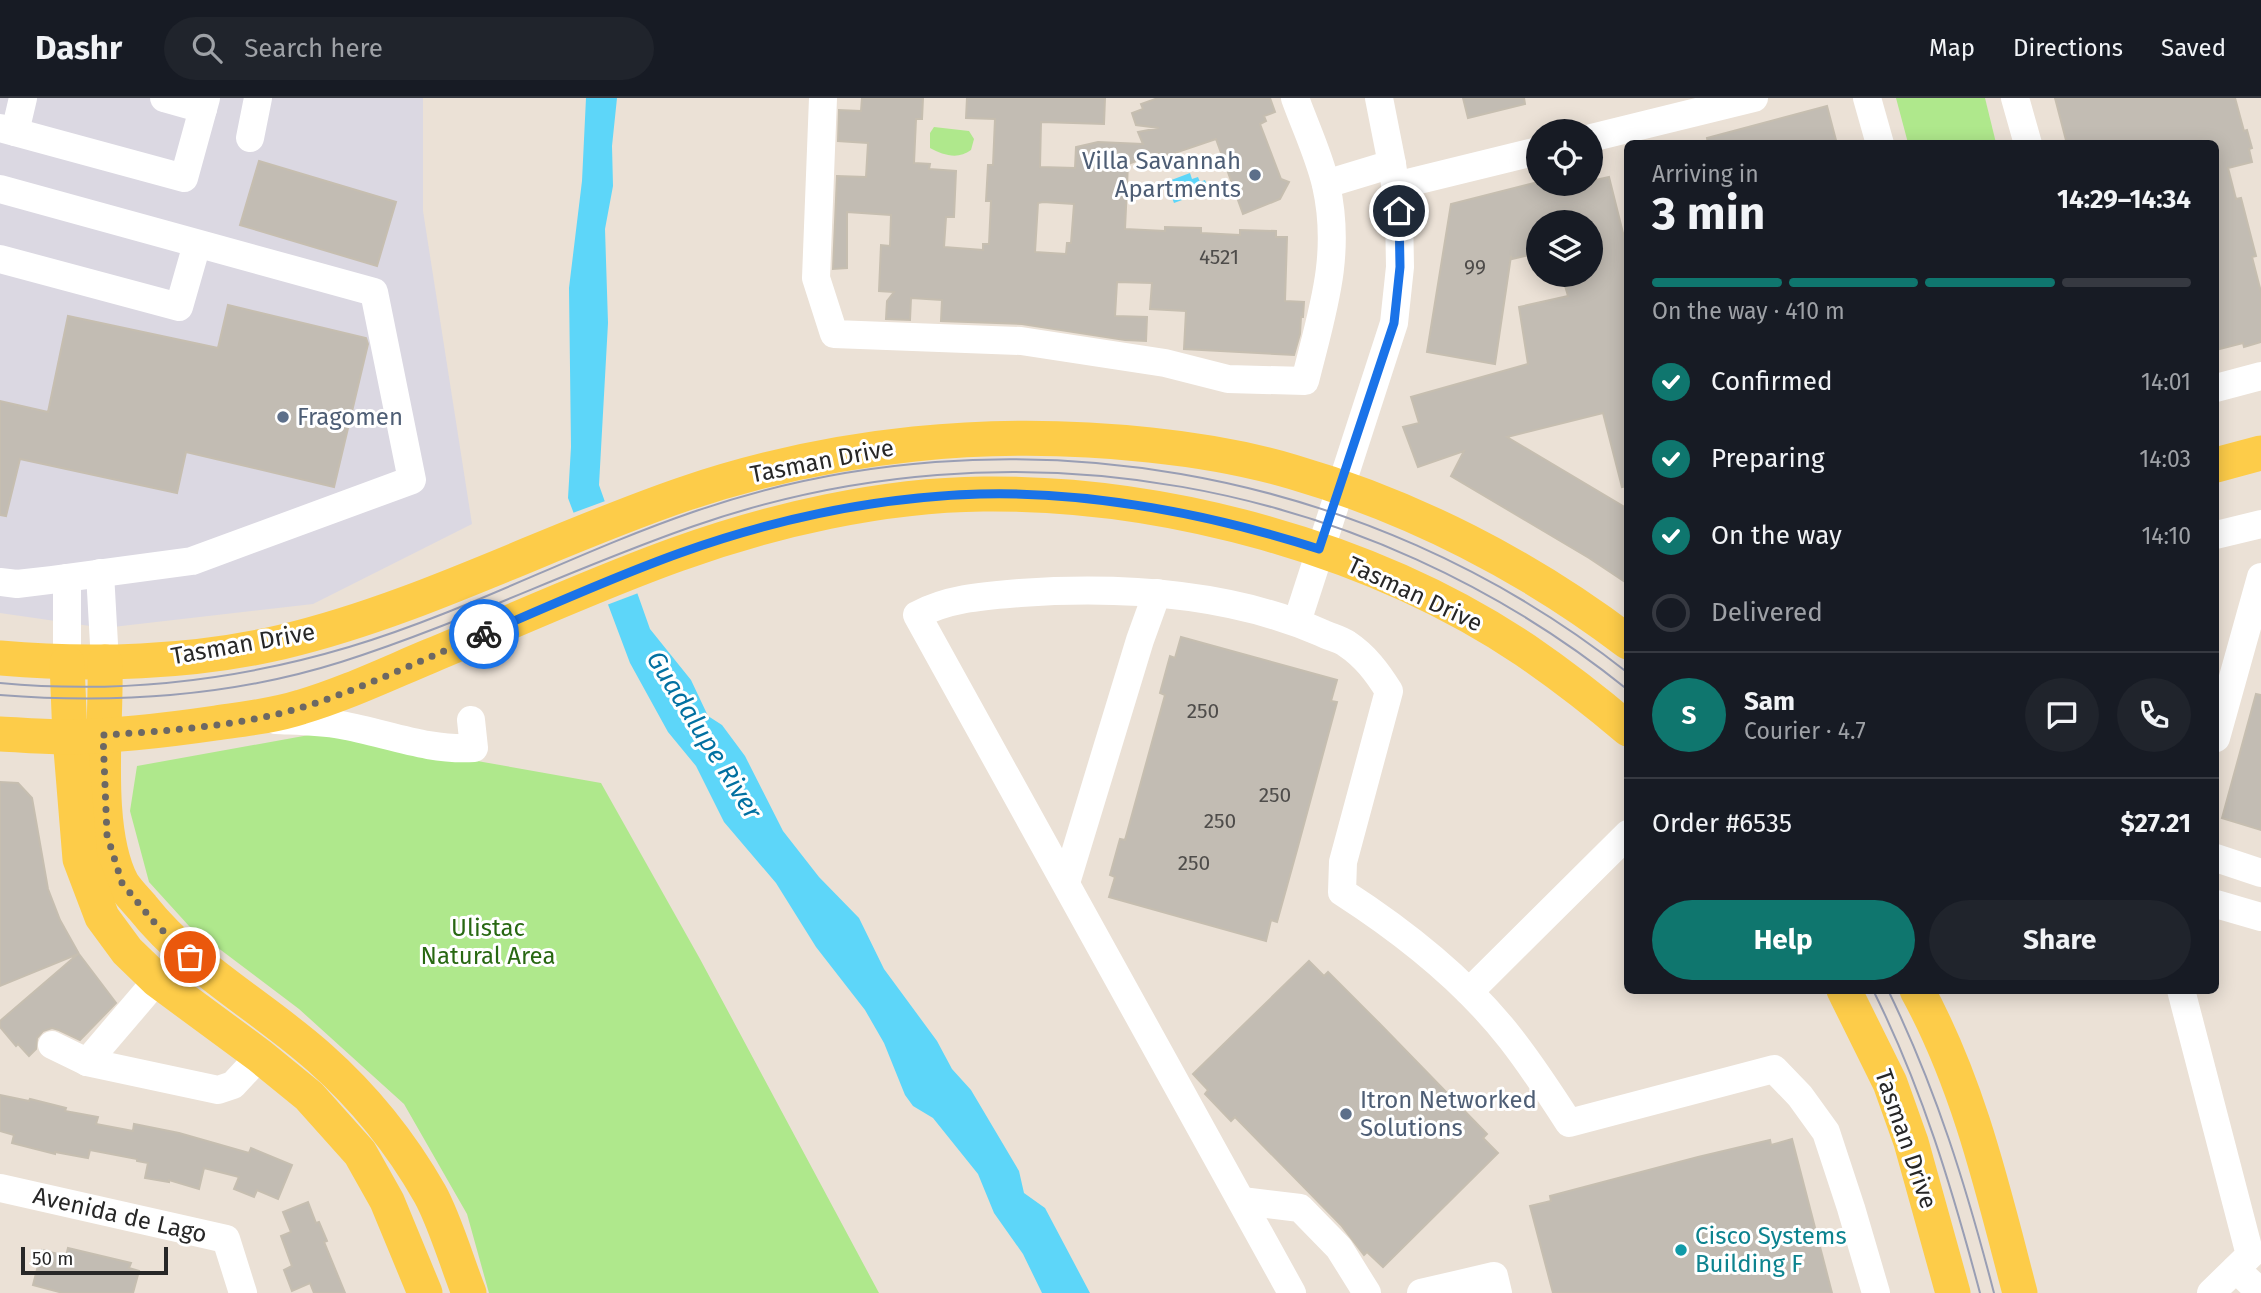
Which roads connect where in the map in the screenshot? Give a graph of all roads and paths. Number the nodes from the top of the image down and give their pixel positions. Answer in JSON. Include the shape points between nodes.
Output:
{"nodes":[{"id":1,"x":23,"y":98,"type":"edge"},
{"id":2,"x":164,"y":98,"type":"edge"},
{"id":3,"x":258,"y":98,"type":"edge"},
{"id":4,"x":823,"y":98,"type":"edge"},
{"id":5,"x":1295,"y":98,"type":"edge"},
{"id":6,"x":1361,"y":98,"type":"edge"},
{"id":7,"x":1379,"y":98,"type":"edge"},
{"id":8,"x":1754,"y":98,"type":"edge"},
{"id":9,"x":1867,"y":98,"type":"edge"},
{"id":10,"x":2015,"y":98,"type":"edge"},
{"id":11,"x":204,"y":104,"type":"edge"},
{"id":12,"x":8,"y":130,"type":"edge"},
{"id":13,"x":1603,"y":135,"type":"edge"},
{"id":14,"x":250,"y":138,"type":"dead end"},
{"id":15,"x":1879,"y":140,"type":"edge"},
{"id":16,"x":2027,"y":140,"type":"edge"},
{"id":17,"x":1526,"y":153,"type":"edge"},
{"id":18,"x":1394,"y":175,"type":"junction"},
{"id":19,"x":1326,"y":184,"type":"junction"},
{"id":20,"x":0,"y":189,"type":"edge"},
{"id":21,"x":197,"y":244,"type":"junction"},
{"id":22,"x":0,"y":259,"type":"edge"},
{"id":23,"x":2261,"y":376,"type":"edge"},
{"id":24,"x":2219,"y":387,"type":"edge"},
{"id":25,"x":2261,"y":453,"type":"edge"},
{"id":26,"x":2219,"y":464,"type":"edge"},
{"id":27,"x":1339,"y":486,"type":"junction"},
{"id":28,"x":2261,"y":524,"type":"edge"},
{"id":29,"x":2219,"y":534,"type":"edge"},
{"id":30,"x":1319,"y":549,"type":"junction"},
{"id":31,"x":100,"y":573,"type":"junction"},
{"id":32,"x":2261,"y":577,"type":"edge"},
{"id":33,"x":67,"y":578,"type":"junction"},
{"id":34,"x":0,"y":582,"type":"edge"},
{"id":35,"x":1157,"y":593,"type":"junction"},
{"id":36,"x":1297,"y":622,"type":"junction"},
{"id":37,"x":1624,"y":639,"type":"edge"},
{"id":38,"x":0,"y":658,"type":"edge"},
{"id":39,"x":105,"y":662,"type":"junction"},
{"id":40,"x":67,"y":663,"type":"junction"},
{"id":41,"x":248,"y":719,"type":"junction"},
{"id":42,"x":471,"y":720,"type":"dead end"},
{"id":43,"x":1624,"y":726,"type":"edge"},
{"id":44,"x":2219,"y":727,"type":"edge"},
{"id":45,"x":0,"y":734,"type":"edge"},
{"id":46,"x":87,"y":736,"type":"junction"},
{"id":47,"x":1624,"y":838,"type":"edge"},
{"id":48,"x":2219,"y":860,"type":"edge"},
{"id":49,"x":2261,"y":873,"type":"edge"},
{"id":50,"x":1066,"y":883,"type":"junction"},
{"id":51,"x":2219,"y":905,"type":"edge"},
{"id":52,"x":2261,"y":917,"type":"edge"},
{"id":53,"x":190,"y":957,"type":"junction"},
{"id":54,"x":157,"y":980,"type":"junction"},
{"id":55,"x":1469,"y":992,"type":"junction"},
{"id":56,"x":1846,"y":994,"type":"edge"},
{"id":57,"x":1919,"y":994,"type":"edge"},
{"id":58,"x":2182,"y":994,"type":"edge"},
{"id":59,"x":52,"y":1045,"type":"dead end"},
{"id":60,"x":260,"y":1056,"type":"junction"},
{"id":61,"x":87,"y":1062,"type":"junction"},
{"id":62,"x":2,"y":1197,"type":"edge"},
{"id":63,"x":1242,"y":1201,"type":"junction"},
{"id":64,"x":2236,"y":1269,"type":"junction"},
{"id":65,"x":243,"y":1293,"type":"edge"},
{"id":66,"x":425,"y":1293,"type":"edge"},
{"id":67,"x":469,"y":1293,"type":"edge"},
{"id":68,"x":1292,"y":1293,"type":"edge"},
{"id":69,"x":1367,"y":1293,"type":"edge"},
{"id":70,"x":1421,"y":1293,"type":"edge"},
{"id":71,"x":1498,"y":1293,"type":"edge"},
{"id":72,"x":1875,"y":1293,"type":"edge"},
{"id":73,"x":1953,"y":1293,"type":"edge"},
{"id":74,"x":2020,"y":1293,"type":"edge"},
{"id":75,"x":2211,"y":1293,"type":"edge"},
{"id":76,"x":2261,"y":1293,"type":"edge"}],
"edges":[{"from":1,"to":12,"type":"street"},
{"from":2,"to":11,"type":"street"},
{"from":3,"to":14,"type":"street"},
{"from":4,"to":19,"type":"street","via":[[816,278],[834,334],[1021,341],[1165,363],[1228,379],[1305,380],[1330,285],[1333,241]]},
{"from":5,"to":19,"type":"street"},
{"from":6,"to":18,"type":"street"},
{"from":7,"to":18,"type":"street"},
{"from":8,"to":13,"type":"street"},
{"from":9,"to":15,"type":"street"},
{"from":10,"to":16,"type":"street"},
{"from":11,"to":12,"type":"street","via":[[184,177]]},
{"from":17,"to":18,"type":"street"},
{"from":18,"to":19,"type":"street"},
{"from":18,"to":27,"type":"street","via":[[1400,267],[1394,323]]},
{"from":20,"to":21,"type":"street"},
{"from":21,"to":22,"type":"street","via":[[179,307]]},
{"from":21,"to":31,"type":"street","via":[[374,292],[412,480],[192,561]]},
{"from":23,"to":24,"type":"street"},
{"from":25,"to":26,"type":"main road"},
{"from":27,"to":30,"type":"street"},
{"from":27,"to":37,"type":"main road","name":"Tasman Drive","via":[[1442,528],[1497,557]]},
{"from":27,"to":39,"type":"main road","name":"Tasman Drive","via":[[1241,458],[1115,441],[983,438],[825,456],[682,494],[376,614],[280,642]]},
{"from":28,"to":29,"type":"street"},
{"from":30,"to":36,"type":"street"},
{"from":30,"to":41,"type":"main road","name":"Tasman Drive","via":[[1187,515],[1039,495],[926,497],[836,511],[681,552],[351,691]]},
{"from":30,"to":43,"type":"main road","name":"Tasman Drive","via":[[1461,611],[1523,649]]},
{"from":31,"to":33,"type":"street"},
{"from":31,"to":39,"type":"street"},
{"from":32,"to":44,"type":"street"},
{"from":33,"to":34,"type":"street"},
{"from":33,"to":40,"type":"street"},
{"from":35,"to":36,"type":"street","via":[[1244,607]]},
{"from":35,"to":50,"type":"street"},
{"from":35,"to":50,"type":"street","via":[[1092,590],[976,597],[937,604],[917,615]]},
{"from":36,"to":55,"type":"street","via":[[1346,643],[1374,667],[1389,691],[1343,862],[1342,892],[1403,935]]},
{"from":38,"to":40,"type":"main road","name":"Tasman Drive"},
{"from":39,"to":40,"type":"main road","name":"Tasman Drive"},
{"from":39,"to":46,"type":"main road","via":[[106,700]]},
{"from":40,"to":46,"type":"main road"},
{"from":41,"to":42,"type":"street","via":[[341,725],[455,750],[474,748]]},
{"from":41,"to":46,"type":"main road","name":"Tasman Drive"},
{"from":45,"to":46,"type":"main road","name":"Tasman Drive"},
{"from":46,"to":53,"type":"main road","via":[[122,883]]},
{"from":46,"to":54,"type":"main road","via":[[80,859],[102,917],[127,951]]},
{"from":47,"to":55,"type":"street"},
{"from":48,"to":49,"type":"street"},
{"from":50,"to":63,"type":"street"},
{"from":51,"to":52,"type":"street"},
{"from":53,"to":54,"type":"street"},
{"from":53,"to":67,"type":"main road","via":[[321,1058],[383,1122],[431,1196]]},
{"from":54,"to":60,"type":"main road"},
{"from":54,"to":61,"type":"street"},
{"from":55,"to":72,"type":"street","via":[[1511,1038],[1569,1124],[1774,1069],[1826,1132]]},
{"from":56,"to":73,"type":"main road","name":"Tasman Drive","via":[[1890,1083]]},
{"from":57,"to":74,"type":"main road","via":[[1972,1120]]},
{"from":58,"to":64,"type":"street","via":[[2250,1255]]},
{"from":59,"to":61,"type":"street"},
{"from":60,"to":61,"type":"street","via":[[233,1084],[218,1090]]},
{"from":60,"to":66,"type":"main road","via":[[309,1096],[360,1153],[387,1201]]},
{"from":62,"to":65,"type":"street","name":"Avenida de Lago","via":[[226,1238]]},
{"from":63,"to":68,"type":"street"},
{"from":63,"to":69,"type":"street","via":[[1300,1208],[1339,1248]]},
{"from":64,"to":75,"type":"street"},
{"from":64,"to":76,"type":"street"},
{"from":70,"to":71,"type":"street","via":[[1494,1276]]}]}
